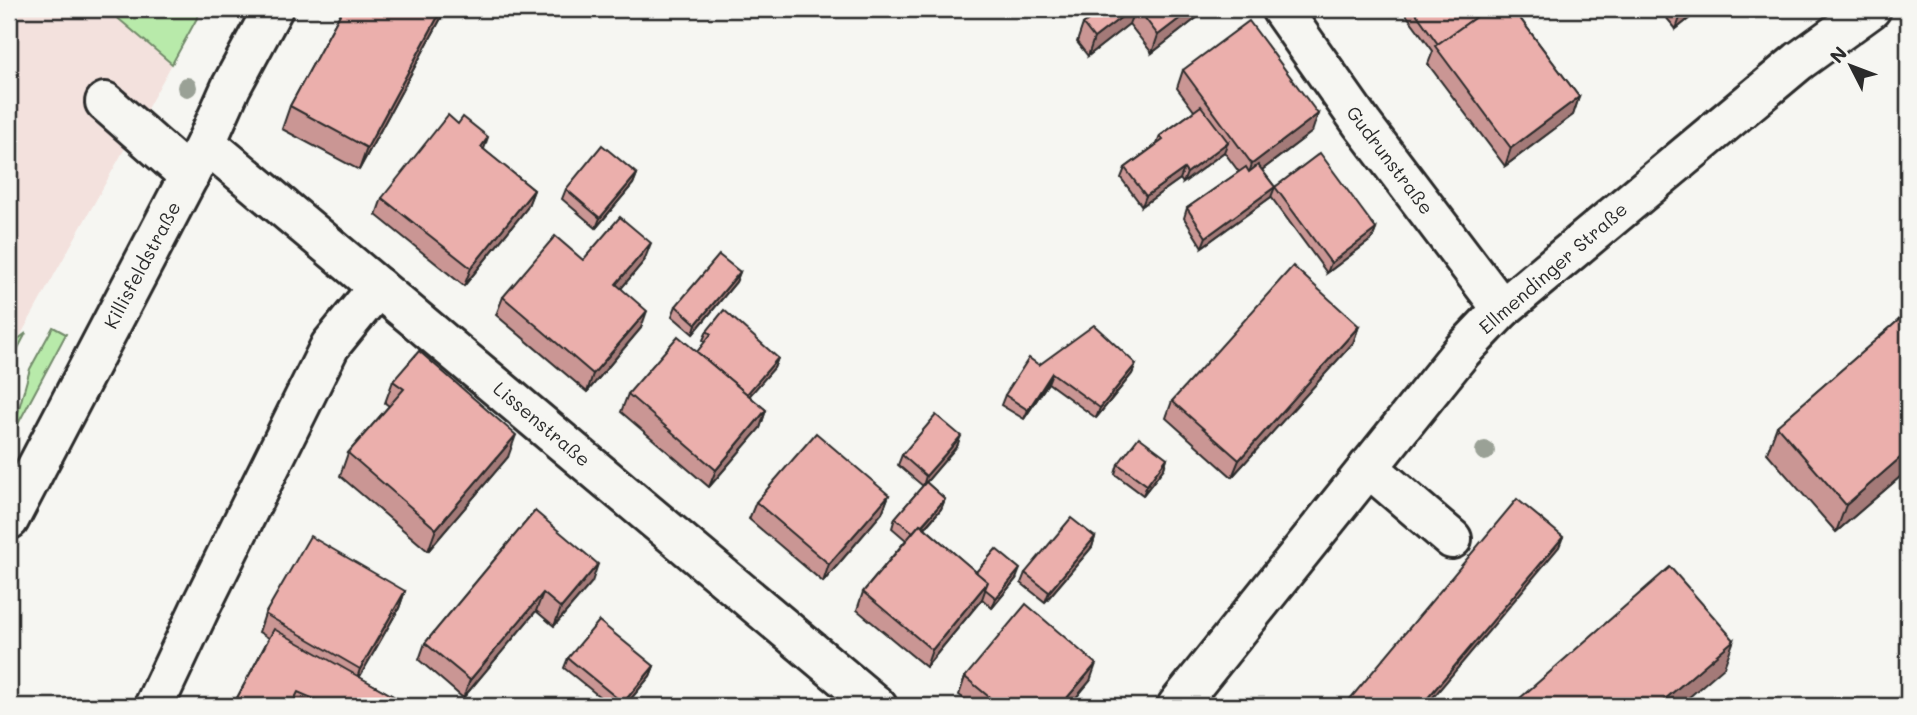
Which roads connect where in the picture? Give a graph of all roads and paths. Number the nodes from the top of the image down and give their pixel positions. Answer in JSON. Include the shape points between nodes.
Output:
{"nodes":[{"id":1,"x":273,"y":9,"type":"edge"},
{"id":2,"x":1281,"y":9,"type":"edge"},
{"id":3,"x":1871,"y":9,"type":"edge"},
{"id":4,"x":105,"y":102,"type":"dead end"},
{"id":5,"x":206,"y":143,"type":"junction"},
{"id":6,"x":189,"y":176,"type":"junction"},
{"id":7,"x":378,"y":287,"type":"junction"},
{"id":8,"x":1502,"y":309,"type":"junction"},
{"id":9,"x":1368,"y":467,"type":"junction"},
{"id":10,"x":9,"y":520,"type":"edge"},
{"id":11,"x":1452,"y":539,"type":"dead end"},
{"id":12,"x":154,"y":706,"type":"edge"},
{"id":13,"x":877,"y":706,"type":"edge"},
{"id":14,"x":1177,"y":706,"type":"edge"}],
"edges":[{"from":1,"to":5,"type":"street","name":"Killisfeldstraße"},
{"from":2,"to":8,"type":"street","name":"Gudrunstraße"},
{"from":3,"to":8,"type":"street","name":"Ellmendinger Straße","via":[[1799,61]]},
{"from":4,"to":6,"type":"street"},
{"from":5,"to":6,"type":"street","name":"Killisfeldstraße"},
{"from":5,"to":7,"type":"street","name":"Lissenstraße"},
{"from":6,"to":10,"type":"street","name":"Killisfeldstraße"},
{"from":7,"to":12,"type":"street","via":[[330,345]]},
{"from":7,"to":13,"type":"street","name":"Lissenstraße"},
{"from":8,"to":9,"type":"street","name":"Ellmendinger Straße"},
{"from":9,"to":11,"type":"street"},
{"from":9,"to":14,"type":"street","name":"Ellmendinger Straße"}]}
